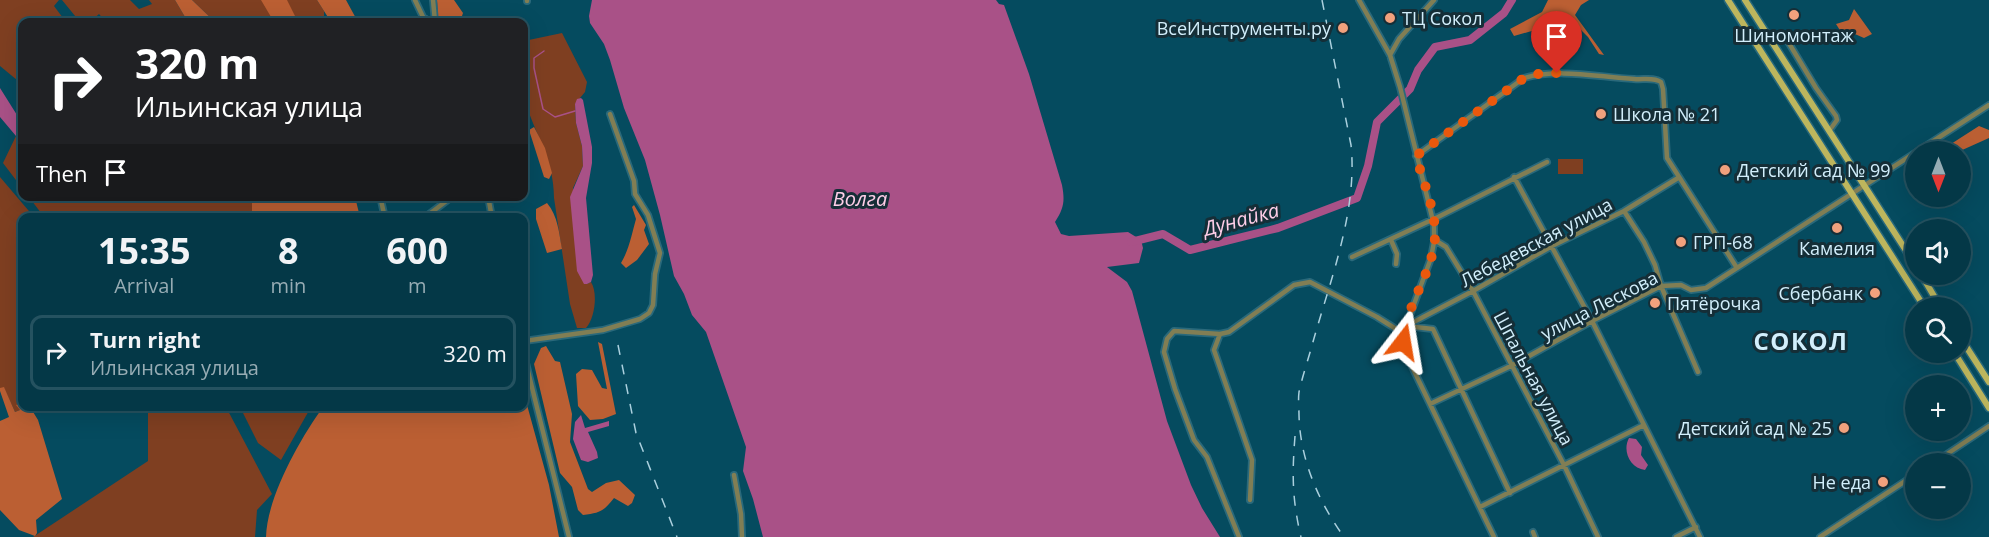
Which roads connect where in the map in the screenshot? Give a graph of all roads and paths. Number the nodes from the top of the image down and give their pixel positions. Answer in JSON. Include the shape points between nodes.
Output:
{"nodes":[{"id":1,"x":415,"y":0,"type":"edge"},
{"id":2,"x":433,"y":0,"type":"edge"},
{"id":3,"x":1359,"y":0,"type":"edge"},
{"id":4,"x":1434,"y":0,"type":"edge"},
{"id":5,"x":1728,"y":0,"type":"edge"},
{"id":6,"x":1745,"y":0,"type":"edge"},
{"id":7,"x":425,"y":18,"type":"edge"},
{"id":8,"x":432,"y":18,"type":"edge"},
{"id":9,"x":1784,"y":35,"type":"dead end"},
{"id":10,"x":1390,"y":55,"type":"junction"},
{"id":11,"x":1989,"y":105,"type":"edge"},
{"id":12,"x":610,"y":114,"type":"dead end"},
{"id":13,"x":1829,"y":131,"type":"junction"},
{"id":14,"x":1416,"y":156,"type":"junction"},
{"id":15,"x":1547,"y":162,"type":"dead end"},
{"id":16,"x":1514,"y":177,"type":"junction"},
{"id":17,"x":1678,"y":178,"type":"junction"},
{"id":18,"x":1864,"y":185,"type":"junction"},
{"id":19,"x":1852,"y":194,"type":"junction"},
{"id":20,"x":446,"y":201,"type":"edge"},
{"id":21,"x":1623,"y":211,"type":"junction"},
{"id":22,"x":431,"y":213,"type":"edge"},
{"id":23,"x":1433,"y":219,"type":"junction"},
{"id":24,"x":1391,"y":240,"type":"junction"},
{"id":25,"x":1434,"y":242,"type":"junction"},
{"id":26,"x":1552,"y":246,"type":"junction"},
{"id":27,"x":1905,"y":249,"type":"edge"},
{"id":28,"x":1352,"y":257,"type":"dead end"},
{"id":29,"x":1396,"y":264,"type":"dead end"},
{"id":30,"x":1737,"y":268,"type":"junction"},
{"id":31,"x":1661,"y":286,"type":"junction"},
{"id":32,"x":1473,"y":291,"type":"junction"},
{"id":33,"x":1918,"y":297,"type":"edge"},
{"id":34,"x":1592,"y":321,"type":"junction"},
{"id":35,"x":1406,"y":326,"type":"junction"},
{"id":36,"x":1220,"y":334,"type":"junction"},
{"id":37,"x":1404,"y":334,"type":"junction"},
{"id":38,"x":528,"y":340,"type":"edge"},
{"id":39,"x":1971,"y":354,"type":"edge"},
{"id":40,"x":1961,"y":363,"type":"edge"},
{"id":41,"x":1513,"y":365,"type":"junction"},
{"id":42,"x":528,"y":371,"type":"edge"},
{"id":43,"x":1698,"y":372,"type":"dead end"},
{"id":44,"x":1989,"y":381,"type":"edge"},
{"id":45,"x":1461,"y":388,"type":"junction"},
{"id":46,"x":1430,"y":404,"type":"junction"},
{"id":47,"x":1989,"y":408,"type":"edge"},
{"id":48,"x":1644,"y":425,"type":"junction"},
{"id":49,"x":1989,"y":426,"type":"edge"},
{"id":50,"x":1948,"y":453,"type":"edge"},
{"id":51,"x":1564,"y":465,"type":"junction"},
{"id":52,"x":734,"y":475,"type":"dead end"},
{"id":53,"x":1905,"y":481,"type":"edge"},
{"id":54,"x":1510,"y":493,"type":"junction"},
{"id":55,"x":1250,"y":500,"type":"dead end"},
{"id":56,"x":1480,"y":507,"type":"junction"},
{"id":57,"x":1696,"y":527,"type":"junction"},
{"id":58,"x":569,"y":537,"type":"edge"},
{"id":59,"x":742,"y":537,"type":"edge"},
{"id":60,"x":1239,"y":537,"type":"edge"},
{"id":61,"x":1494,"y":537,"type":"edge"},
{"id":62,"x":1598,"y":537,"type":"edge"},
{"id":63,"x":1676,"y":537,"type":"edge"},
{"id":64,"x":1700,"y":537,"type":"edge"},
{"id":65,"x":1820,"y":537,"type":"edge"}],
"edges":[{"from":1,"to":7,"type":"street"},
{"from":2,"to":8,"type":"street"},
{"from":3,"to":10,"type":"street"},
{"from":4,"to":10,"type":"street"},
{"from":5,"to":19,"type":"main road"},
{"from":6,"to":13,"type":"main road"},
{"from":9,"to":13,"type":"street","via":[[1836,116]]},
{"from":10,"to":14,"type":"street"},
{"from":11,"to":18,"type":"street","name":"улица Лескова"},
{"from":12,"to":38,"type":"street","via":[[635,194],[648,215],[660,253],[653,305],[640,319],[603,330]]},
{"from":13,"to":18,"type":"main road"},
{"from":14,"to":17,"type":"street","via":[[1524,78],[1537,74],[1657,79],[1661,82],[1666,158]]},
{"from":14,"to":23,"type":"street"},
{"from":15,"to":16,"type":"street"},
{"from":16,"to":23,"type":"street"},
{"from":16,"to":26,"type":"street"},
{"from":17,"to":21,"type":"street","name":"Лебедевская улица"},
{"from":17,"to":30,"type":"street"},
{"from":18,"to":19,"type":"street","name":"улица Лескова"},
{"from":18,"to":27,"type":"main road"},
{"from":19,"to":30,"type":"street","name":"улица Лескова"},
{"from":19,"to":33,"type":"main road"},
{"from":20,"to":22,"type":"street"},
{"from":21,"to":26,"type":"street","name":"Лебедевская улица"},
{"from":21,"to":31,"type":"street","via":[[1656,265]]},
{"from":23,"to":24,"type":"street"},
{"from":23,"to":25,"type":"street"},
{"from":24,"to":28,"type":"street"},
{"from":24,"to":29,"type":"street","via":[[1397,254]]},
{"from":25,"to":32,"type":"street","name":"Шпальная улица","via":[[1446,247]]},
{"from":25,"to":35,"type":"street"},
{"from":26,"to":32,"type":"street","name":"Лебедевская улица"},
{"from":26,"to":34,"type":"street"},
{"from":30,"to":31,"type":"street","name":"улица Лескова","via":[[1706,288]]},
{"from":31,"to":34,"type":"street","name":"улица Лескова"},
{"from":31,"to":43,"type":"street"},
{"from":32,"to":35,"type":"street","name":"Лебедевская улица"},
{"from":32,"to":41,"type":"street","name":"Шпальная улица"},
{"from":34,"to":41,"type":"street","name":"улица Лескова"},
{"from":34,"to":48,"type":"street"},
{"from":35,"to":37,"type":"street"},
{"from":35,"to":45,"type":"street","via":[[1433,328]]},
{"from":36,"to":37,"type":"street","via":[[1229,332],[1294,285],[1310,282]]},
{"from":36,"to":55,"type":"street","via":[[1214,350],[1252,459]]},
{"from":36,"to":60,"type":"street","via":[[1174,331],[1164,352],[1194,440],[1207,457]]},
{"from":37,"to":46,"type":"street","via":[[1407,360]]},
{"from":39,"to":44,"type":"main road"},
{"from":40,"to":47,"type":"main road"},
{"from":41,"to":45,"type":"street","name":"улица Лескова"},
{"from":41,"to":51,"type":"street","name":"Шпальная улица"},
{"from":42,"to":58,"type":"street"},
{"from":45,"to":46,"type":"street","name":"улица Лескова"},
{"from":45,"to":54,"type":"street"},
{"from":46,"to":56,"type":"street"},
{"from":48,"to":51,"type":"street"},
{"from":48,"to":57,"type":"street"},
{"from":49,"to":50,"type":"street"},
{"from":51,"to":54,"type":"street"},
{"from":51,"to":62,"type":"street","name":"Шпальная улица"},
{"from":52,"to":59,"type":"street"},
{"from":53,"to":65,"type":"street"},
{"from":54,"to":56,"type":"street"},
{"from":56,"to":61,"type":"street"},
{"from":57,"to":63,"type":"street"},
{"from":57,"to":64,"type":"street"}]}
